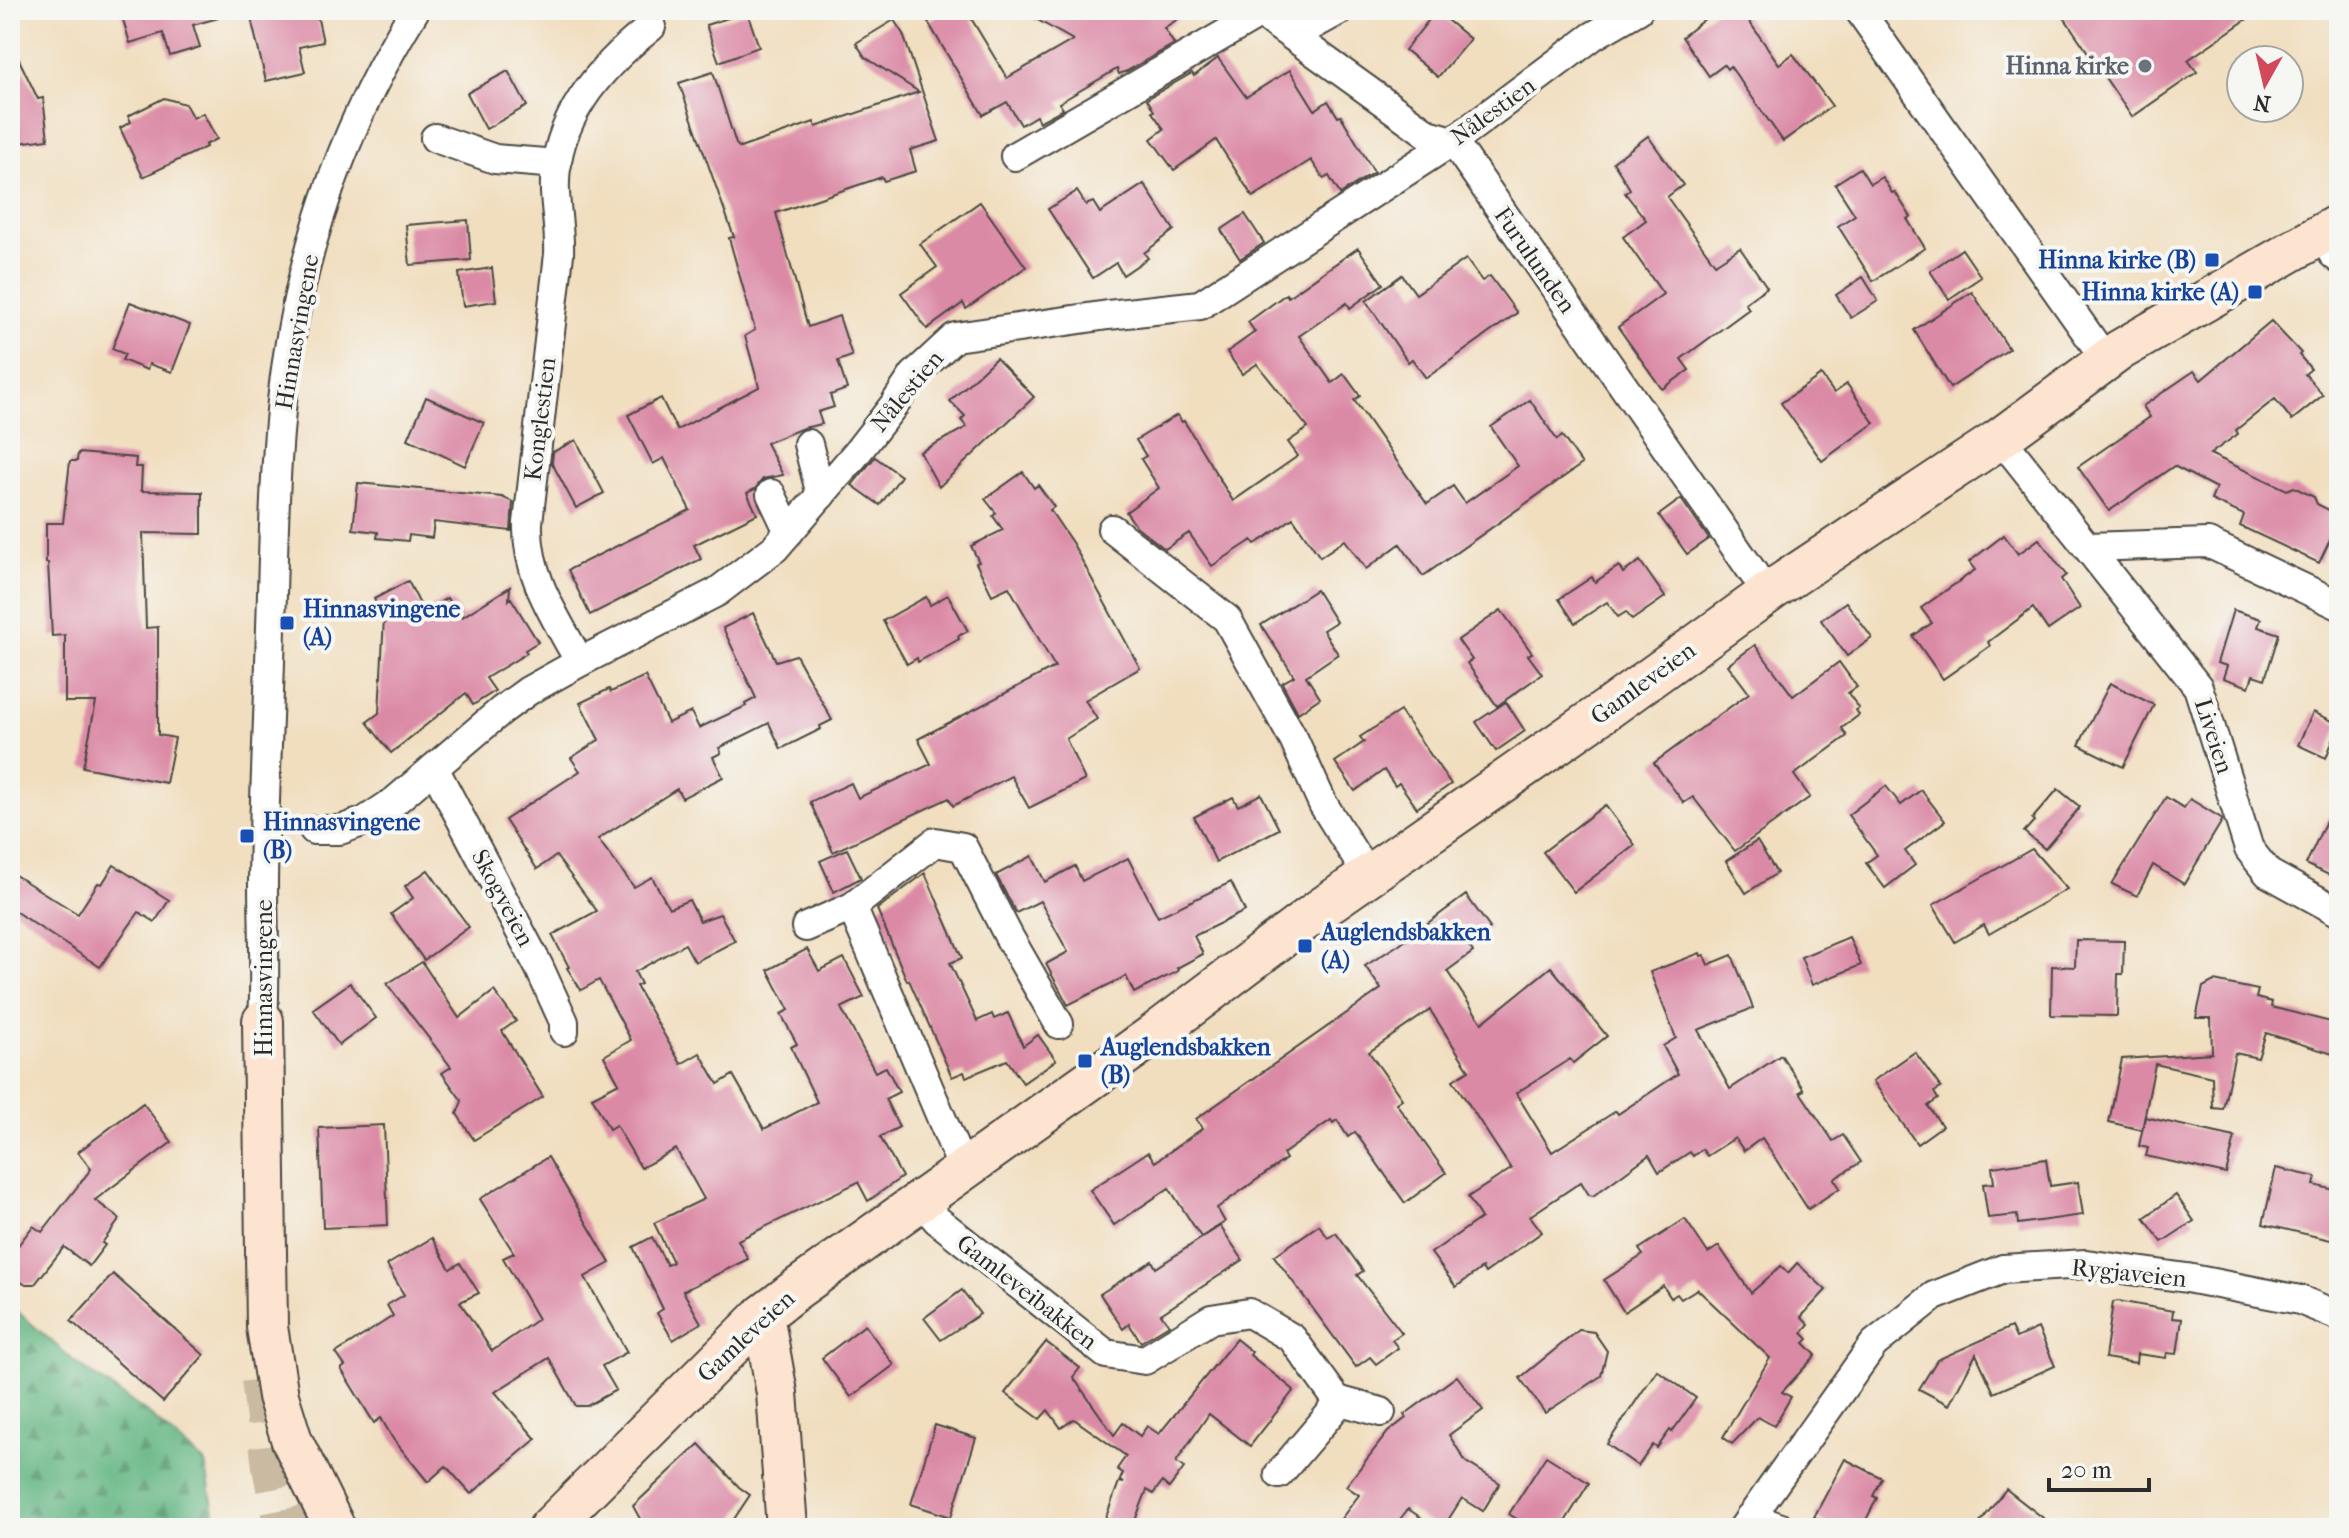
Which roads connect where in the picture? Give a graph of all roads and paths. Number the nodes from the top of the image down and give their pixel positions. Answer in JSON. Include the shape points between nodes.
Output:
{"nodes":[{"id":1,"x":415,"y":10,"type":"edge"},
{"id":2,"x":645,"y":10,"type":"edge"},
{"id":3,"x":1340,"y":10,"type":"edge"},
{"id":4,"x":1638,"y":10,"type":"edge"},
{"id":5,"x":1859,"y":10,"type":"edge"},
{"id":6,"x":1258,"y":12,"type":"edge"},
{"id":7,"x":1293,"y":36,"type":"junction"},
{"id":8,"x":435,"y":138,"type":"dead end"},
{"id":9,"x":1453,"y":141,"type":"junction"},
{"id":10,"x":1015,"y":156,"type":"dead end"},
{"id":11,"x":557,"y":164,"type":"junction"},
{"id":12,"x":2333,"y":239,"type":"edge"},
{"id":13,"x":2106,"y":360,"type":"junction"},
{"id":14,"x":1998,"y":440,"type":"junction"},
{"id":15,"x":808,"y":444,"type":"dead end"},
{"id":16,"x":771,"y":494,"type":"dead end"},
{"id":17,"x":821,"y":495,"type":"junction"},
{"id":18,"x":1112,"y":529,"type":"dead end"},
{"id":19,"x":789,"y":532,"type":"junction"},
{"id":20,"x":2088,"y":547,"type":"junction"},
{"id":21,"x":1754,"y":574,"type":"dead end"},
{"id":22,"x":2339,"y":605,"type":"edge"},
{"id":23,"x":580,"y":662,"type":"junction"},
{"id":24,"x":434,"y":768,"type":"junction"},
{"id":25,"x":314,"y":830,"type":"dead end"},
{"id":26,"x":1368,"y":876,"type":"junction"},
{"id":27,"x":852,"y":907,"type":"junction"},
{"id":28,"x":2339,"y":912,"type":"edge"},
{"id":29,"x":806,"y":927,"type":"dead end"},
{"id":30,"x":263,"y":1021,"type":"joint"},
{"id":31,"x":1059,"y":1024,"type":"dead end"},
{"id":32,"x":564,"y":1031,"type":"dead end"},
{"id":33,"x":963,"y":1169,"type":"junction"},
{"id":34,"x":921,"y":1201,"type":"junction"},
{"id":35,"x":763,"y":1315,"type":"junction"},
{"id":36,"x":2339,"y":1316,"type":"edge"},
{"id":37,"x":1341,"y":1401,"type":"junction"},
{"id":38,"x":1381,"y":1412,"type":"dead end"},
{"id":39,"x":1279,"y":1474,"type":"dead end"},
{"id":40,"x":1746,"y":1523,"type":"edge"},
{"id":41,"x":335,"y":1528,"type":"edge"},
{"id":42,"x":549,"y":1528,"type":"edge"},
{"id":43,"x":787,"y":1528,"type":"edge"},
{"id":44,"x":1781,"y":1528,"type":"edge"}],
"edges":[{"from":1,"to":30,"type":"street","name":"Hinnasvingene","via":[[358,113],[331,182],[304,270],[288,355],[274,542]]},
{"from":2,"to":11,"type":"street","name":"Konglestien","via":[[651,27],[619,52],[589,87],[571,116]]},
{"from":3,"to":7,"type":"street"},
{"from":4,"to":9,"type":"street","name":"Nålestien","via":[[1593,36]]},
{"from":5,"to":13,"type":"street"},
{"from":6,"to":7,"type":"street"},
{"from":6,"to":10,"type":"street"},
{"from":7,"to":9,"type":"street","via":[[1428,134]]},
{"from":8,"to":11,"type":"street","via":[[495,159]]},
{"from":9,"to":17,"type":"street","name":"Nålestien","via":[[1200,305],[955,337],[914,375]]},
{"from":9,"to":21,"type":"street","name":"Furulunden"},
{"from":11,"to":23,"type":"street","name":"Konglestien","via":[[559,254],[527,547],[547,603]]},
{"from":12,"to":13,"type":"street","name":"Gamleveien"},
{"from":13,"to":14,"type":"street","name":"Gamleveien"},
{"from":14,"to":20,"type":"street","name":"Liveien"},
{"from":14,"to":26,"type":"street","name":"Gamleveien","via":[[1775,588]]},
{"from":15,"to":17,"type":"street"},
{"from":16,"to":19,"type":"street"},
{"from":17,"to":19,"type":"street","name":"Nålestien"},
{"from":18,"to":26,"type":"street","via":[[1227,619],[1323,804]]},
{"from":19,"to":23,"type":"street","name":"Nålestien","via":[[717,592]]},
{"from":20,"to":22,"type":"street","via":[[2208,543]]},
{"from":20,"to":28,"type":"street","name":"Liveien","via":[[2198,687],[2249,849],[2268,873]]},
{"from":23,"to":24,"type":"street","name":"Nålestien","via":[[502,710]]},
{"from":24,"to":25,"type":"street","name":"Nålestien","via":[[365,821],[340,830]]},
{"from":24,"to":32,"type":"street","name":"Skogveien","via":[[539,967]]},
{"from":26,"to":33,"type":"street","name":"Gamleveien"},
{"from":27,"to":29,"type":"street"},
{"from":27,"to":31,"type":"street","via":[[935,842],[963,847]]},
{"from":27,"to":33,"type":"street"},
{"from":30,"to":41,"type":"street","name":"Hinnasvingene","via":[[267,1327],[278,1396],[292,1441]]},
{"from":33,"to":34,"type":"street","name":"Gamleveien"},
{"from":34,"to":35,"type":"street","name":"Gamleveien"},
{"from":34,"to":37,"type":"street","name":"Gamleveibakken","via":[[937,1220],[1106,1354],[1145,1360],[1211,1319],[1249,1313],[1292,1338]]},
{"from":35,"to":42,"type":"street","name":"Gamleveien"},
{"from":35,"to":43,"type":"street","via":[[777,1393]]},
{"from":36,"to":40,"type":"street","name":"Rygjaveien","via":[[2300,1300],[2098,1265],[2003,1269],[1934,1296],[1874,1344]]},
{"from":37,"to":38,"type":"street"},
{"from":37,"to":39,"type":"street"},
{"from":40,"to":44,"type":"street"}]}
